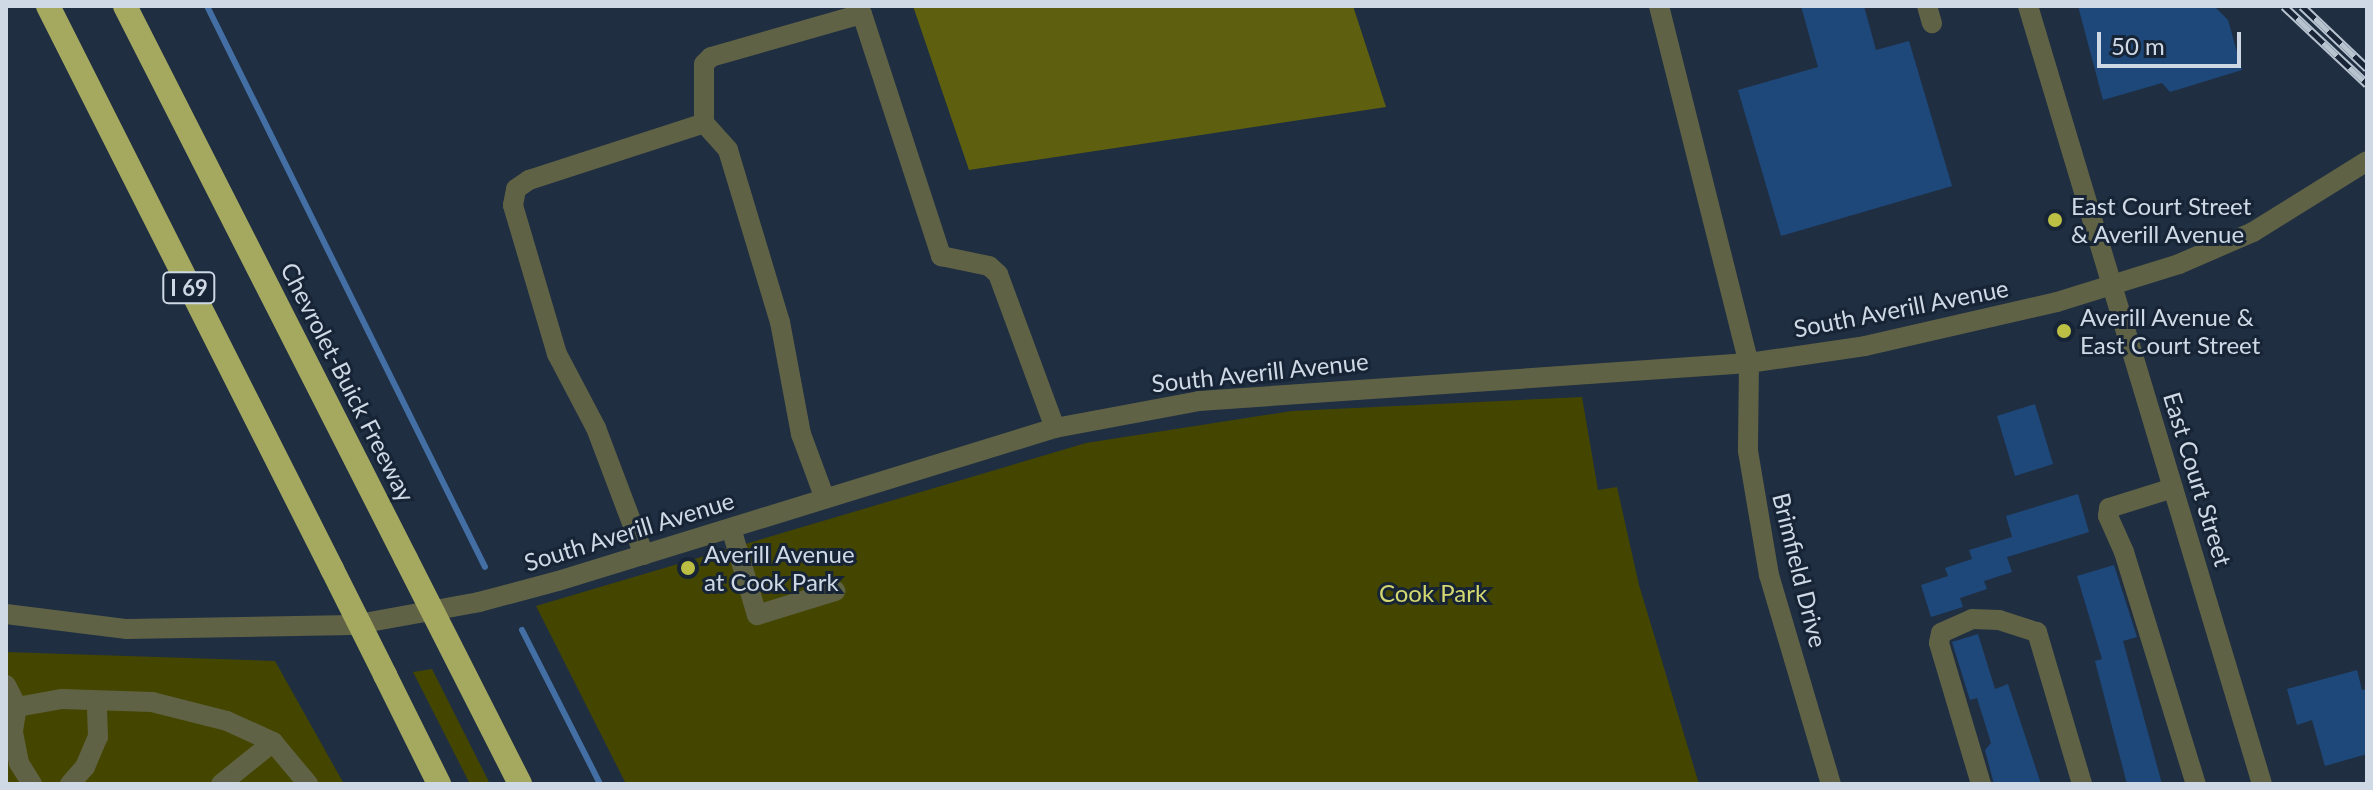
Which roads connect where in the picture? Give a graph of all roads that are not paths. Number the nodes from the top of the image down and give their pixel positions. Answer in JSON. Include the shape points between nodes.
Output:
{"nodes":[{"id":1,"x":48,"y":6,"type":"edge"},
{"id":2,"x":125,"y":6,"type":"edge"},
{"id":3,"x":1659,"y":6,"type":"edge"},
{"id":4,"x":2028,"y":6,"type":"edge"},
{"id":5,"x":704,"y":123,"type":"junction"},
{"id":6,"x":2367,"y":161,"type":"edge"},
{"id":7,"x":2112,"y":287,"type":"junction"},
{"id":8,"x":1749,"y":363,"type":"junction"},
{"id":9,"x":1055,"y":428,"type":"junction"},
{"id":10,"x":2173,"y":488,"type":"junction"},
{"id":11,"x":825,"y":499,"type":"junction"},
{"id":12,"x":731,"y":528,"type":"junction"},
{"id":13,"x":644,"y":555,"type":"junction"},
{"id":14,"x":835,"y":591,"type":"dead end"},
{"id":15,"x":7,"y":616,"type":"edge"},
{"id":16,"x":6,"y":685,"type":"edge"},
{"id":17,"x":97,"y":701,"type":"junction"},
{"id":18,"x":12,"y":704,"type":"edge"},
{"id":19,"x":273,"y":742,"type":"junction"},
{"id":20,"x":435,"y":777,"type":"edge"},
{"id":21,"x":32,"y":784,"type":"edge"},
{"id":22,"x":70,"y":784,"type":"edge"},
{"id":23,"x":221,"y":784,"type":"edge"},
{"id":24,"x":308,"y":784,"type":"edge"},
{"id":25,"x":520,"y":784,"type":"edge"},
{"id":26,"x":1831,"y":784,"type":"edge"},
{"id":27,"x":1981,"y":784,"type":"edge"},
{"id":28,"x":2082,"y":784,"type":"edge"},
{"id":29,"x":2196,"y":784,"type":"edge"},
{"id":30,"x":2262,"y":784,"type":"edge"}],
"edges":[{"from":1,"to":20,"type":"highway","number":"I 69","bridge":true},
{"from":2,"to":25,"type":"highway","name":"Chevrolet-Buick Freeway","bridge":true},
{"from":3,"to":8,"type":"street","name":"Brimfield Drive"},
{"from":4,"to":7,"type":"street","name":"East Court Street"},
{"from":5,"to":9,"type":"street","via":[[704,64],[711,57],[862,14],[941,256],[989,266],[998,274]]},
{"from":5,"to":11,"type":"street","via":[[728,150],[780,322],[801,434]]},
{"from":5,"to":13,"type":"street","via":[[529,180],[516,189],[513,205],[557,354],[596,428]]},
{"from":6,"to":7,"type":"street","name":"South Averill Avenue","via":[[2253,232]]},
{"from":7,"to":8,"type":"street","name":"South Averill Avenue","via":[[1865,346]]},
{"from":7,"to":10,"type":"street","name":"East Court Street"},
{"from":8,"to":9,"type":"street","name":"South Averill Avenue","via":[[1306,390],[1199,401]]},
{"from":8,"to":26,"type":"street","name":"Brimfield Drive","via":[[1748,451],[1758,520],[1769,575]]},
{"from":9,"to":11,"type":"street","name":"South Averill Avenue"},
{"from":10,"to":29,"type":"street","via":[[2109,508],[2108,516]]},
{"from":10,"to":30,"type":"street","name":"East Court Street"},
{"from":11,"to":12,"type":"street","name":"South Averill Avenue"},
{"from":12,"to":13,"type":"street","name":"South Averill Avenue"},
{"from":12,"to":14,"type":"street","via":[[757,615]]},
{"from":13,"to":15,"type":"street","name":"South Averill Avenue","via":[[479,602],[330,627],[127,629]]},
{"from":16,"to":18,"type":"street"},
{"from":17,"to":18,"type":"street"},
{"from":17,"to":19,"type":"street","via":[[152,702],[227,721]]},
{"from":17,"to":22,"type":"street","via":[[98,737],[85,767]]},
{"from":18,"to":21,"type":"street","via":[[19,763]]},
{"from":19,"to":23,"type":"street"},
{"from":19,"to":24,"type":"street"},
{"from":27,"to":28,"type":"street","via":[[1939,643],[1941,633],[1972,619],[1999,620],[2037,632]]}]}
